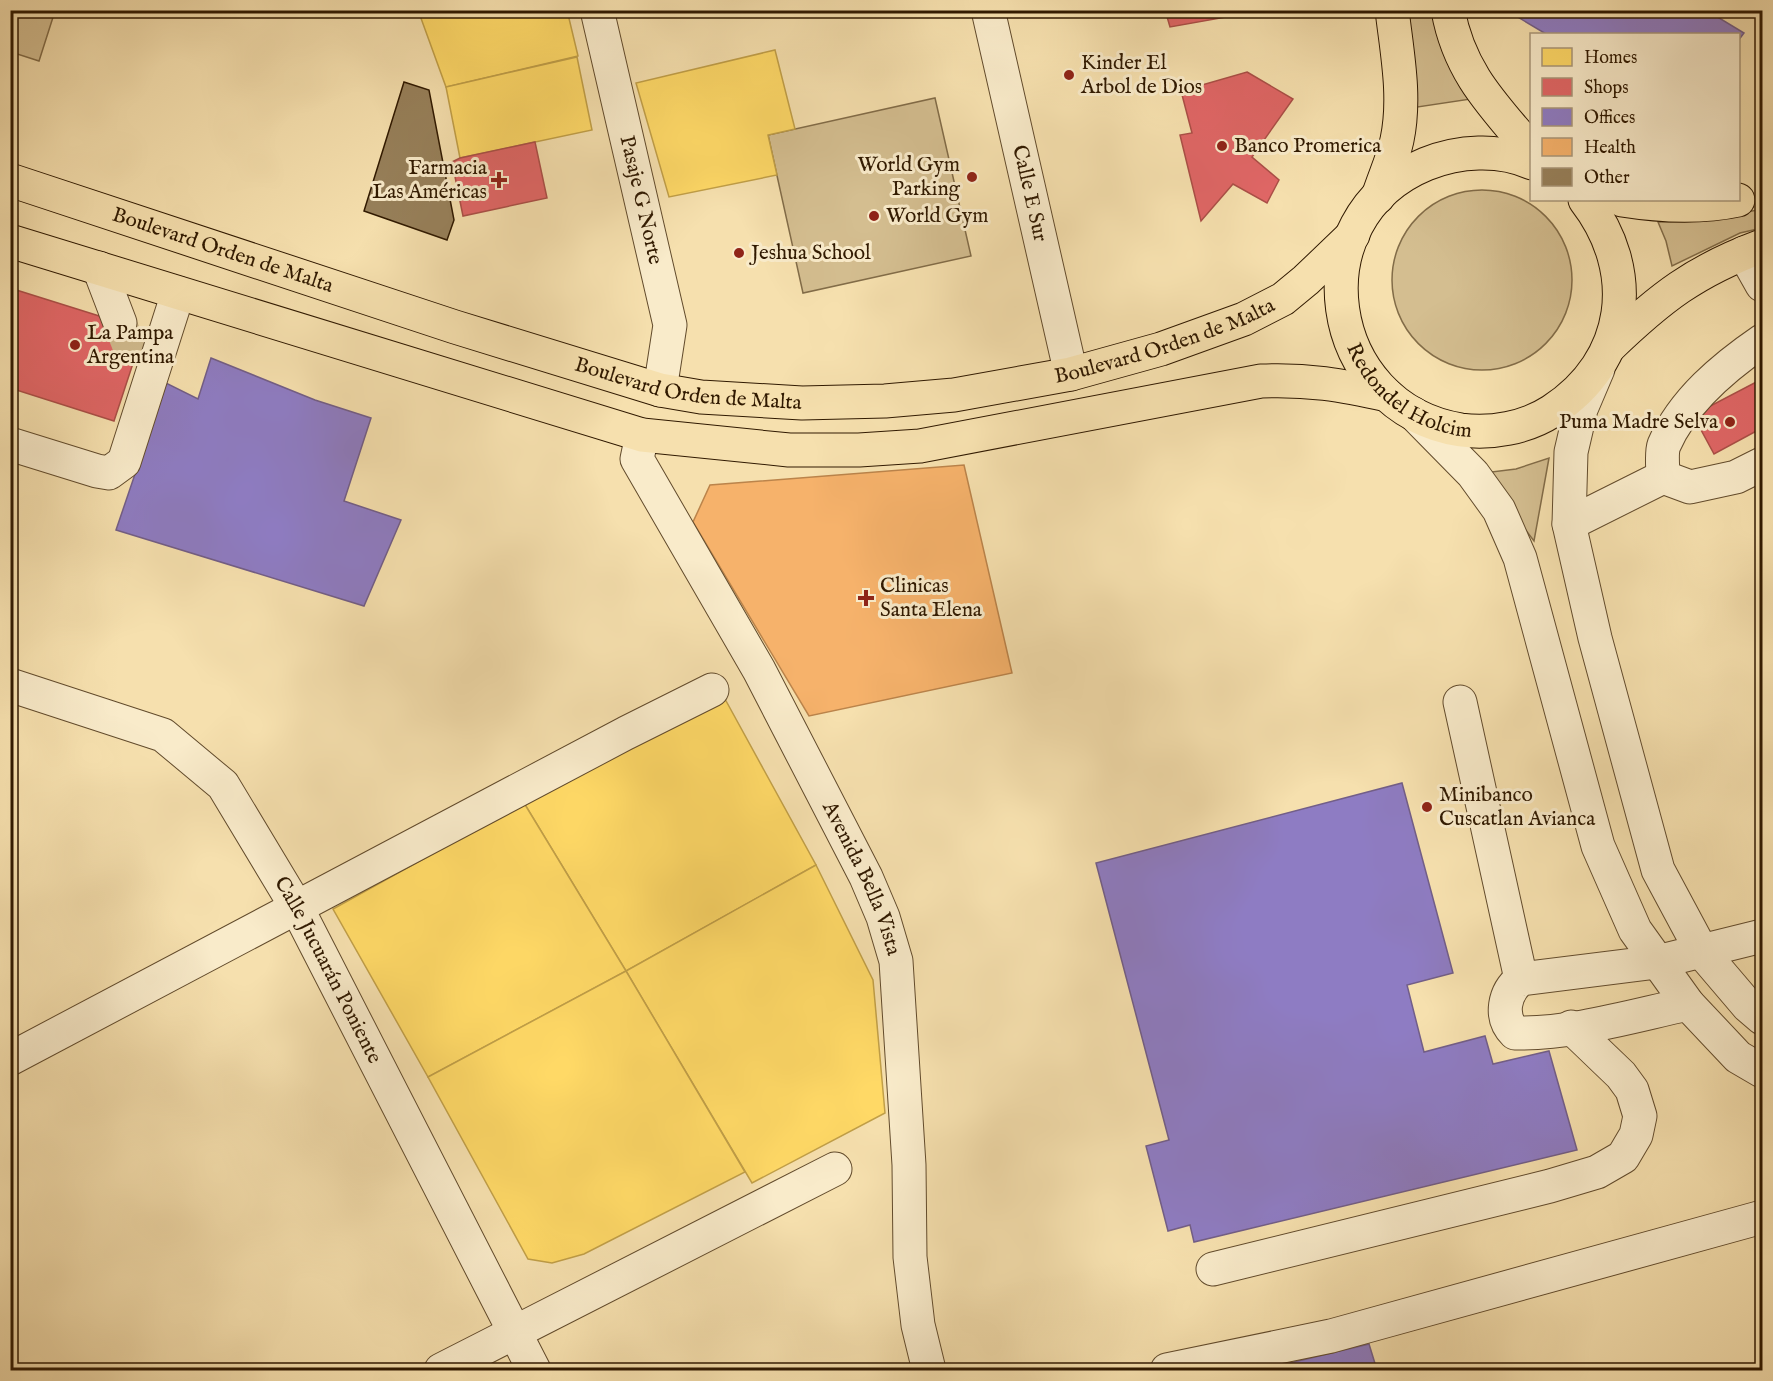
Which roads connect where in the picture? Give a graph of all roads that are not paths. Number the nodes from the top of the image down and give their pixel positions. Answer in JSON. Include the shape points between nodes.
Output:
{"nodes":[{"id":1,"x":597,"y":10,"type":"edge"},
{"id":2,"x":988,"y":10,"type":"edge"},
{"id":3,"x":1392,"y":10,"type":"edge"},
{"id":4,"x":1448,"y":10,"type":"edge"},
{"id":5,"x":1530,"y":149,"type":"edge"},
{"id":6,"x":1530,"y":162,"type":"edge"},
{"id":7,"x":10,"y":180,"type":"edge"},
{"id":8,"x":1762,"y":194,"type":"edge"},
{"id":9,"x":1378,"y":197,"type":"junction"},
{"id":10,"x":1740,"y":199,"type":"edge"},
{"id":11,"x":1586,"y":201,"type":"edge"},
{"id":12,"x":1630,"y":201,"type":"edge"},
{"id":13,"x":1731,"y":201,"type":"edge"},
{"id":14,"x":1353,"y":235,"type":"junction"},
{"id":15,"x":10,"y":242,"type":"edge"},
{"id":16,"x":1753,"y":250,"type":"edge"},
{"id":17,"x":99,"y":268,"type":"junction"},
{"id":18,"x":1762,"y":285,"type":"edge"},
{"id":19,"x":178,"y":293,"type":"junction"},
{"id":20,"x":120,"y":323,"type":"tunnel mouth"},
{"id":21,"x":455,"y":327,"type":"junction"},
{"id":22,"x":1762,"y":341,"type":"edge"},
{"id":23,"x":1604,"y":355,"type":"junction"},
{"id":24,"x":443,"y":374,"type":"junction"},
{"id":25,"x":1071,"y":374,"type":"junction"},
{"id":26,"x":660,"y":390,"type":"junction"},
{"id":27,"x":1386,"y":395,"type":"junction"},
{"id":28,"x":1414,"y":414,"type":"junction"},
{"id":29,"x":642,"y":435,"type":"junction"},
{"id":30,"x":10,"y":444,"type":"edge"},
{"id":31,"x":1762,"y":464,"type":"edge"},
{"id":32,"x":1663,"y":477,"type":"junction"},
{"id":33,"x":1569,"y":524,"type":"junction"},
{"id":34,"x":10,"y":685,"type":"edge"},
{"id":35,"x":712,"y":690,"type":"dead end"},
{"id":36,"x":1460,"y":702,"type":"dead end"},
{"id":37,"x":297,"y":908,"type":"junction"},
{"id":38,"x":1762,"y":936,"type":"edge"},
{"id":39,"x":1702,"y":952,"type":"junction"},
{"id":40,"x":1657,"y":962,"type":"junction"},
{"id":41,"x":1521,"y":979,"type":"junction"},
{"id":42,"x":1688,"y":1004,"type":"junction"},
{"id":43,"x":1762,"y":1018,"type":"edge"},
{"id":44,"x":1571,"y":1028,"type":"junction"},
{"id":45,"x":10,"y":1059,"type":"edge"},
{"id":46,"x":1762,"y":1071,"type":"edge"},
{"id":47,"x":835,"y":1169,"type":"dead end"},
{"id":48,"x":1762,"y":1217,"type":"edge"},
{"id":49,"x":1213,"y":1269,"type":"dead end"},
{"id":50,"x":514,"y":1332,"type":"junction"},
{"id":51,"x":441,"y":1371,"type":"edge"},
{"id":52,"x":534,"y":1371,"type":"edge"},
{"id":53,"x":929,"y":1371,"type":"edge"},
{"id":54,"x":1167,"y":1371,"type":"edge"}],
"edges":[{"from":1,"to":26,"type":"street","name":"Pasaje G Norte","via":[[670,325]]},
{"from":2,"to":25,"type":"street","name":"Calle E Sur"},
{"from":3,"to":9,"type":"main road","via":[[1401,75],[1400,111],[1397,139]]},
{"from":4,"to":5,"type":"main road","via":[[1453,39],[1468,69],[1483,94]]},
{"from":6,"to":9,"type":"main road","name":"Redondel Holcim","via":[[1505,155],[1459,155],[1415,169]]},
{"from":7,"to":21,"type":"main road","name":"Boulevard Orden de Malta"},
{"from":8,"to":10,"type":"main road"},
{"from":9,"to":14,"type":"main road","name":"Redondel Holcim"},
{"from":11,"to":23,"type":"main road","name":"Redondel Holcim","via":[[1606,232],[1618,264],[1618,315]]},
{"from":12,"to":13,"type":"main road","via":[[1662,205]]},
{"from":14,"to":25,"type":"main road","name":"Boulevard Orden de Malta","via":[[1283,298],[1244,319],[1161,349]]},
{"from":14,"to":27,"type":"main road","name":"Redondel Holcim","via":[[1341,279],[1344,325],[1363,369]]},
{"from":15,"to":17,"type":"main road","name":"Boulevard Orden de Malta"},
{"from":16,"to":18,"type":"street"},
{"from":16,"to":23,"type":"main road","via":[[1680,285],[1646,312]]},
{"from":17,"to":19,"type":"main road","name":"Boulevard Orden de Malta"},
{"from":17,"to":20,"type":"street"},
{"from":19,"to":24,"type":"main road","name":"Boulevard Orden de Malta"},
{"from":19,"to":30,"type":"street","via":[[144,363],[124,462],[109,472]]},
{"from":21,"to":24,"type":"main road"},
{"from":21,"to":26,"type":"main road","name":"Boulevard Orden de Malta"},
{"from":22,"to":32,"type":"street","via":[[1733,361],[1690,402],[1663,446]]},
{"from":23,"to":28,"type":"main road","name":"Redondel Holcim","via":[[1585,384],[1566,401],[1521,425],[1470,431],[1445,427]]},
{"from":23,"to":33,"type":"street","via":[[1581,409],[1571,452]]},
{"from":24,"to":29,"type":"main road","name":"Boulevard Orden de Malta"},
{"from":25,"to":26,"type":"main road","name":"Boulevard Orden de Malta","via":[[954,395],[885,401],[802,404]]},
{"from":27,"to":28,"type":"main road","name":"Redondel Holcim"},
{"from":27,"to":29,"type":"main road","name":"Boulevard Orden de Malta","via":[[1331,382],[1261,381],[920,446],[859,450],[789,450]]},
{"from":28,"to":40,"type":"street","via":[[1473,474],[1499,510],[1520,558],[1598,846],[1635,930]]},
{"from":29,"to":53,"type":"street","name":"Avenida Bella Vista","via":[[638,459],[759,670],[816,759],[883,917],[896,961],[909,1165],[910,1257],[918,1325]]},
{"from":31,"to":32,"type":"street","via":[[1736,477],[1690,487]]},
{"from":32,"to":33,"type":"street"},
{"from":33,"to":39,"type":"street","via":[[1595,638],[1658,870]]},
{"from":34,"to":37,"type":"street","name":"Calle Jucuarán Poniente","via":[[163,735],[223,785]]},
{"from":35,"to":37,"type":"street"},
{"from":36,"to":41,"type":"street"},
{"from":37,"to":45,"type":"street"},
{"from":37,"to":50,"type":"street","name":"Calle Jucuarán Poniente"},
{"from":38,"to":39,"type":"street"},
{"from":39,"to":40,"type":"street"},
{"from":39,"to":43,"type":"street"},
{"from":40,"to":41,"type":"street"},
{"from":40,"to":42,"type":"street"},
{"from":41,"to":44,"type":"street","via":[[1507,996],[1508,1025],[1515,1033]]},
{"from":42,"to":44,"type":"street"},
{"from":42,"to":46,"type":"street","via":[[1738,1057]]},
{"from":44,"to":49,"type":"street","via":[[1622,1075],[1632,1090],[1640,1116],[1636,1135],[1623,1157],[1597,1172],[1550,1186]]},
{"from":47,"to":50,"type":"street"},
{"from":48,"to":54,"type":"street","via":[[1331,1336]]},
{"from":50,"to":51,"type":"street"},
{"from":50,"to":52,"type":"street","name":"Calle Jucuarán Poniente"}]}
